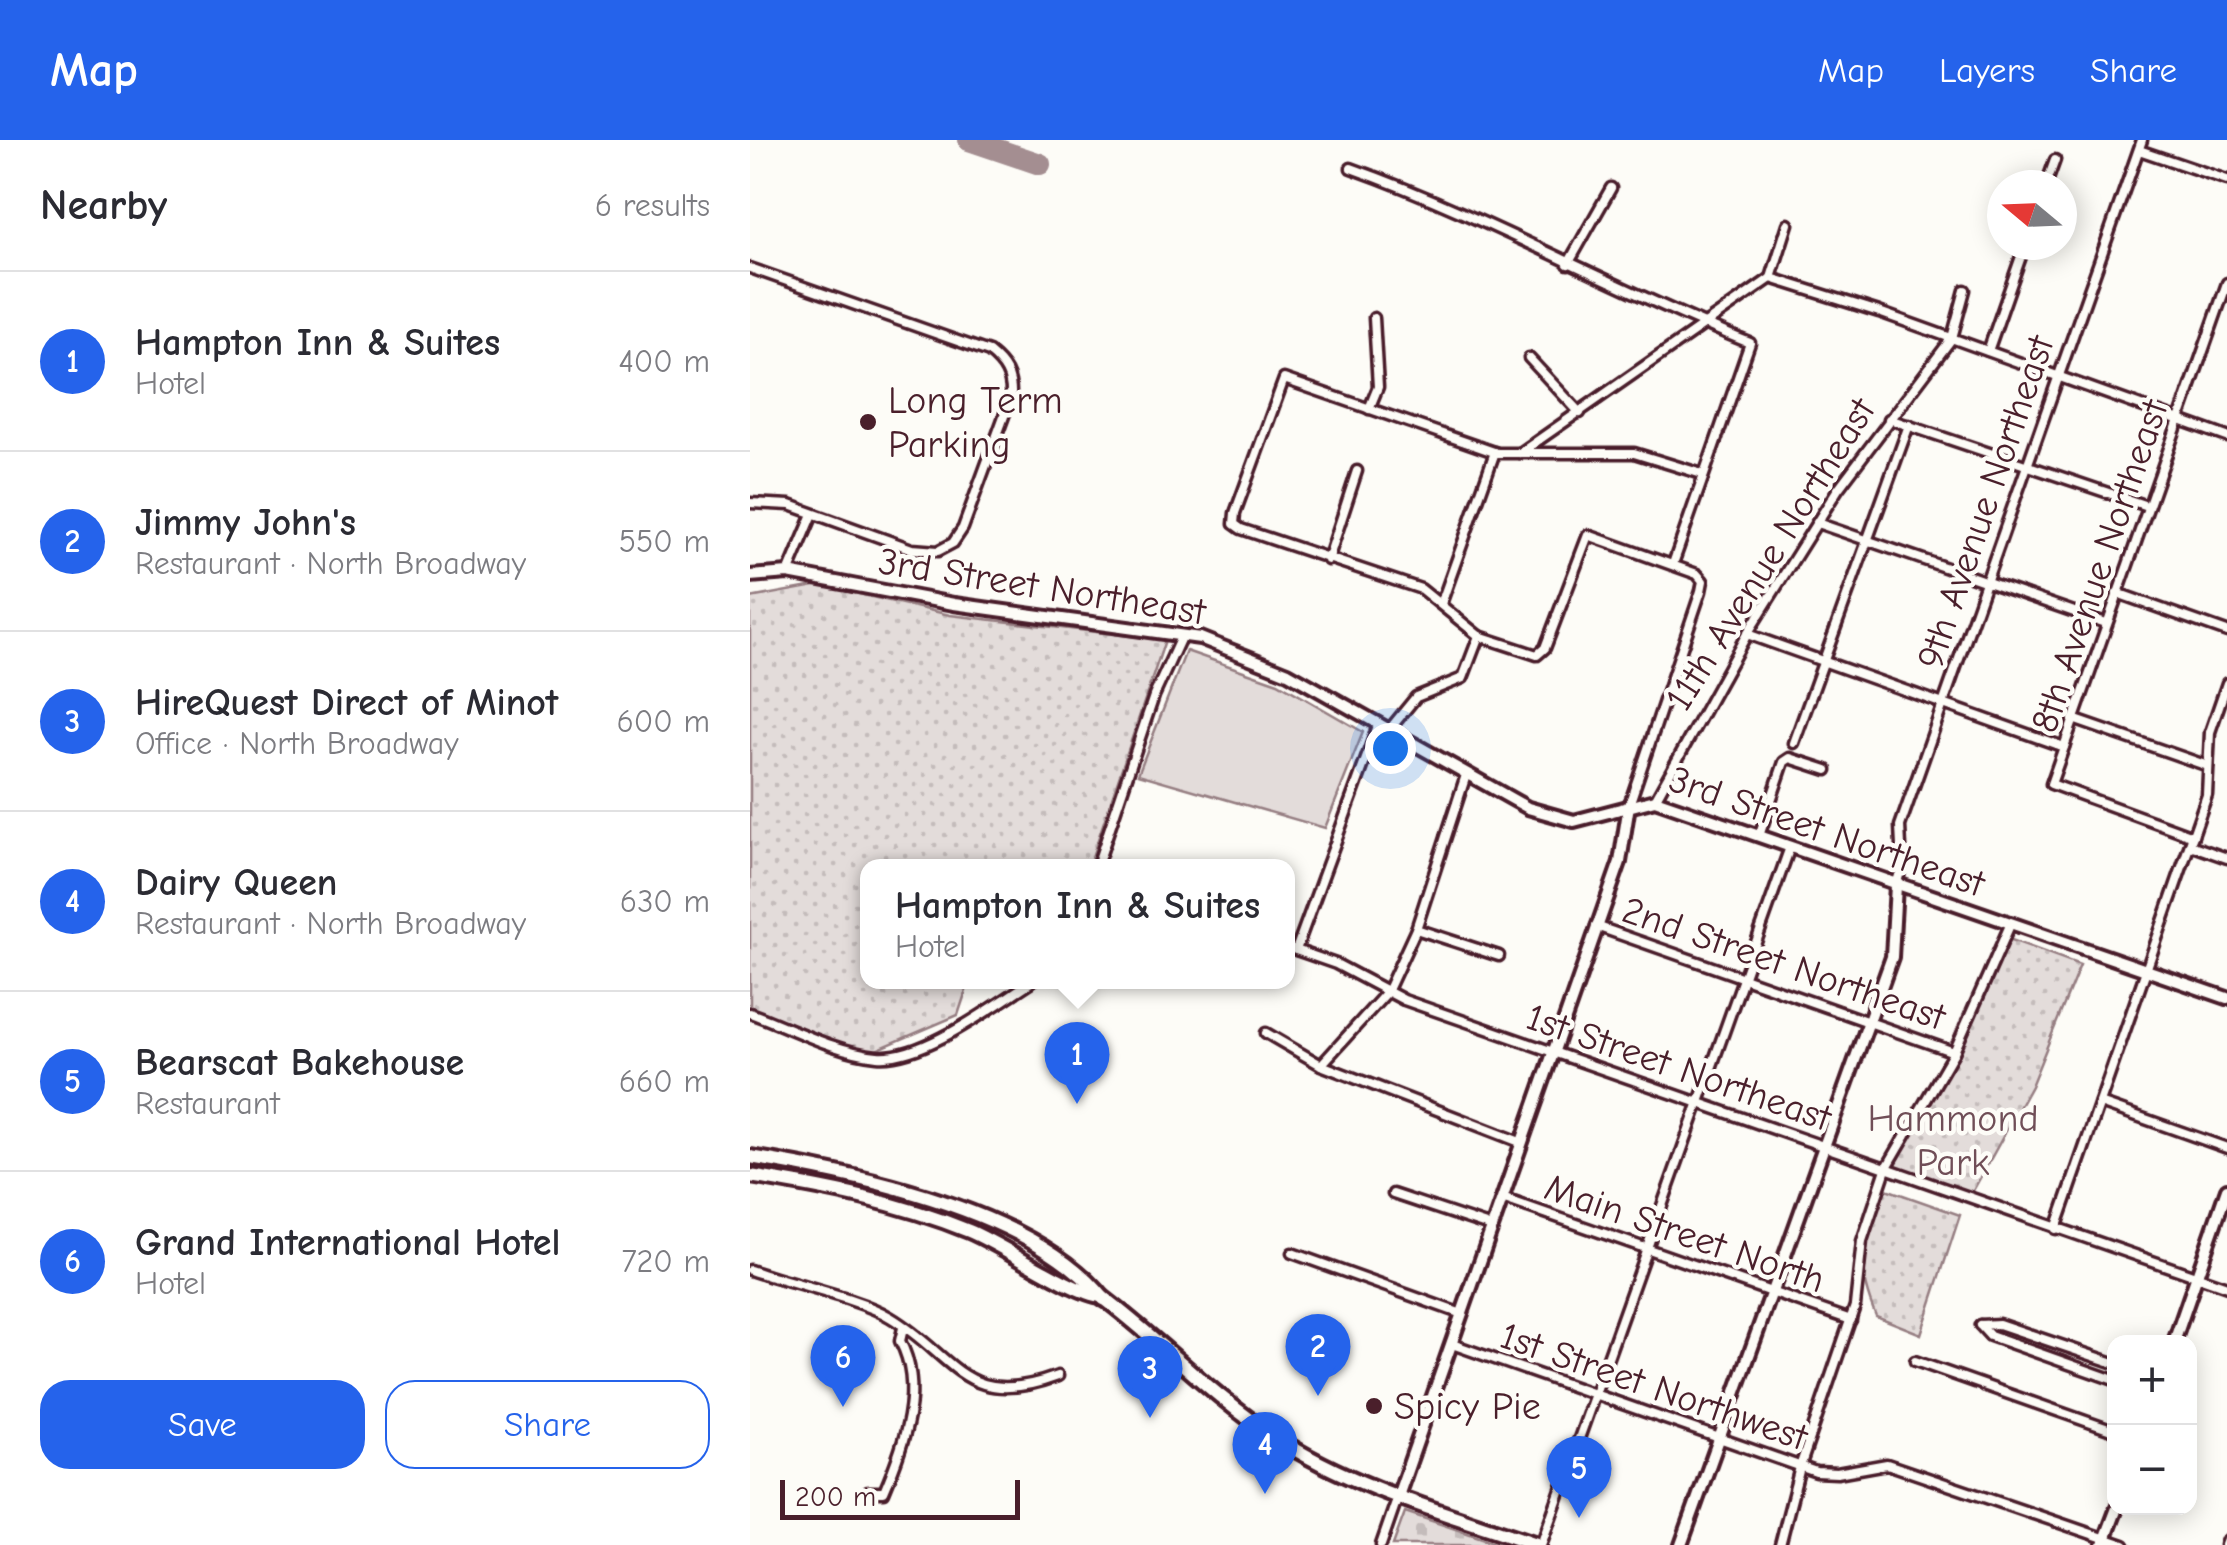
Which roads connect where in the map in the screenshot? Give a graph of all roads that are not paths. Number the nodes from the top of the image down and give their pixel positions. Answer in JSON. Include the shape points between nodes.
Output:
{"nodes":[{"id":1,"x":2142,"y":140,"type":"edge"},
{"id":2,"x":2138,"y":150,"type":"junction"},
{"id":3,"x":2055,"y":160,"type":"dead end"},
{"id":4,"x":1351,"y":168,"type":"dead end"},
{"id":5,"x":2051,"y":170,"type":"edge"},
{"id":6,"x":2227,"y":180,"type":"edge"},
{"id":7,"x":1611,"y":188,"type":"dead end"},
{"id":8,"x":1788,"y":224,"type":"dead end"},
{"id":9,"x":2020,"y":260,"type":"edge"},
{"id":10,"x":1568,"y":264,"type":"junction"},
{"id":11,"x":750,"y":268,"type":"edge"},
{"id":12,"x":1771,"y":278,"type":"junction"},
{"id":13,"x":2227,"y":283,"type":"edge"},
{"id":14,"x":1965,"y":290,"type":"dead end"},
{"id":15,"x":2223,"y":308,"type":"edge"},
{"id":16,"x":1374,"y":318,"type":"dead end"},
{"id":17,"x":1705,"y":325,"type":"junction"},
{"id":18,"x":1952,"y":338,"type":"junction"},
{"id":19,"x":1988,"y":351,"type":"junction"},
{"id":20,"x":1528,"y":358,"type":"dead end"},
{"id":21,"x":2059,"y":376,"type":"junction"},
{"id":22,"x":1369,"y":409,"type":"junction"},
{"id":23,"x":1580,"y":413,"type":"junction"},
{"id":24,"x":1889,"y":419,"type":"junction"},
{"id":25,"x":2180,"y":420,"type":"junction"},
{"id":26,"x":1909,"y":425,"type":"junction"},
{"id":27,"x":2227,"y":437,"type":"edge"},
{"id":28,"x":1495,"y":452,"type":"junction"},
{"id":29,"x":1518,"y":454,"type":"junction"},
{"id":30,"x":2028,"y":468,"type":"junction"},
{"id":31,"x":1357,"y":471,"type":"dead end"},
{"id":32,"x":1702,"y":474,"type":"junction"},
{"id":33,"x":750,"y":503,"type":"edge"},
{"id":34,"x":2146,"y":506,"type":"junction"},
{"id":35,"x":814,"y":514,"type":"junction"},
{"id":36,"x":1817,"y":523,"type":"junction"},
{"id":37,"x":1868,"y":541,"type":"junction"},
{"id":38,"x":1328,"y":560,"type":"junction"},
{"id":39,"x":1672,"y":564,"type":"junction"},
{"id":40,"x":788,"y":573,"type":"junction"},
{"id":41,"x":750,"y":576,"type":"edge"},
{"id":42,"x":1988,"y":582,"type":"junction"},
{"id":43,"x":2116,"y":593,"type":"junction"},
{"id":44,"x":1441,"y":604,"type":"junction"},
{"id":45,"x":2106,"y":623,"type":"junction"},
{"id":46,"x":2227,"y":632,"type":"edge"},
{"id":47,"x":1747,"y":634,"type":"junction"},
{"id":48,"x":1480,"y":636,"type":"junction"},
{"id":49,"x":1181,"y":638,"type":"junction"},
{"id":50,"x":1825,"y":661,"type":"junction"},
{"id":51,"x":2227,"y":683,"type":"edge"},
{"id":52,"x":1943,"y":703,"type":"junction"},
{"id":53,"x":2073,"y":718,"type":"junction"},
{"id":54,"x":1384,"y":727,"type":"junction"},
{"id":55,"x":1794,"y":743,"type":"dead end"},
{"id":56,"x":2064,"y":746,"type":"junction"},
{"id":57,"x":2208,"y":766,"type":"junction"},
{"id":58,"x":1827,"y":770,"type":"dead end"},
{"id":59,"x":1466,"y":775,"type":"junction"},
{"id":60,"x":1655,"y":800,"type":"junction"},
{"id":61,"x":1629,"y":806,"type":"junction"},
{"id":62,"x":1759,"y":836,"type":"junction"},
{"id":63,"x":2191,"y":840,"type":"junction"},
{"id":64,"x":1790,"y":847,"type":"junction"},
{"id":65,"x":2227,"y":858,"type":"edge"},
{"id":66,"x":1099,"y":859,"type":"edge"},
{"id":67,"x":1896,"y":885,"type":"junction"},
{"id":68,"x":2010,"y":925,"type":"junction"},
{"id":69,"x":1596,"y":926,"type":"junction"},
{"id":70,"x":1416,"y":929,"type":"junction"},
{"id":71,"x":1295,"y":942,"type":"edge"},
{"id":72,"x":1295,"y":950,"type":"edge"},
{"id":73,"x":1499,"y":956,"type":"dead end"},
{"id":74,"x":2146,"y":970,"type":"junction"},
{"id":75,"x":1742,"y":978,"type":"junction"},
{"id":76,"x":1019,"y":989,"type":"edge"},
{"id":77,"x":1387,"y":992,"type":"junction"},
{"id":78,"x":2227,"y":998,"type":"edge"},
{"id":79,"x":750,"y":1014,"type":"edge"},
{"id":80,"x":1868,"y":1022,"type":"junction"},
{"id":81,"x":1266,"y":1033,"type":"dead end"},
{"id":82,"x":1552,"y":1052,"type":"junction"},
{"id":83,"x":1954,"y":1052,"type":"junction"},
{"id":84,"x":1321,"y":1065,"type":"junction"},
{"id":85,"x":1697,"y":1103,"type":"junction"},
{"id":86,"x":2100,"y":1103,"type":"junction"},
{"id":87,"x":1520,"y":1142,"type":"junction"},
{"id":88,"x":1823,"y":1147,"type":"junction"},
{"id":89,"x":2227,"y":1148,"type":"edge"},
{"id":90,"x":750,"y":1157,"type":"edge"},
{"id":91,"x":1886,"y":1170,"type":"junction"},
{"id":92,"x":750,"y":1176,"type":"edge"},
{"id":93,"x":2227,"y":1189,"type":"edge"},
{"id":94,"x":1393,"y":1194,"type":"dead end"},
{"id":95,"x":1502,"y":1198,"type":"junction"},
{"id":96,"x":1492,"y":1227,"type":"junction"},
{"id":97,"x":2056,"y":1229,"type":"junction"},
{"id":98,"x":1646,"y":1250,"type":"junction"},
{"id":99,"x":1292,"y":1253,"type":"dead end"},
{"id":100,"x":750,"y":1270,"type":"edge"},
{"id":101,"x":2197,"y":1276,"type":"junction"},
{"id":102,"x":2227,"y":1287,"type":"edge"},
{"id":103,"x":1772,"y":1292,"type":"junction"},
{"id":104,"x":1100,"y":1296,"type":"junction"},
{"id":105,"x":1462,"y":1314,"type":"junction"},
{"id":106,"x":1851,"y":1320,"type":"junction"},
{"id":107,"x":903,"y":1328,"type":"junction"},
{"id":108,"x":2176,"y":1335,"type":"edge"},
{"id":109,"x":1452,"y":1344,"type":"junction"},
{"id":110,"x":1915,"y":1361,"type":"dead end"},
{"id":111,"x":2107,"y":1362,"type":"edge"},
{"id":112,"x":1058,"y":1376,"type":"dead end"},
{"id":113,"x":2107,"y":1378,"type":"edge"},
{"id":114,"x":1594,"y":1394,"type":"junction"},
{"id":115,"x":2107,"y":1429,"type":"edge"},
{"id":116,"x":1719,"y":1439,"type":"junction"},
{"id":117,"x":1800,"y":1468,"type":"junction"},
{"id":118,"x":868,"y":1492,"type":"dead end"},
{"id":119,"x":1398,"y":1496,"type":"junction"},
{"id":120,"x":2114,"y":1515,"type":"edge"},
{"id":121,"x":2104,"y":1542,"type":"edge"},
{"id":122,"x":1381,"y":1545,"type":"edge"},
{"id":123,"x":1540,"y":1545,"type":"edge"},
{"id":124,"x":1681,"y":1545,"type":"edge"},
{"id":125,"x":1780,"y":1545,"type":"edge"},
{"id":126,"x":2124,"y":1545,"type":"edge"}],
"edges":[{"from":1,"to":2,"type":"street","name":"9th Avenue Northeast"},
{"from":2,"to":6,"type":"street"},
{"from":2,"to":21,"type":"street","name":"9th Avenue Northeast"},
{"from":3,"to":5,"type":"street"},
{"from":4,"to":10,"type":"street","via":[[1430,196]]},
{"from":7,"to":10,"type":"street"},
{"from":8,"to":12,"type":"street"},
{"from":9,"to":19,"type":"street"},
{"from":10,"to":17,"type":"street"},
{"from":11,"to":35,"type":"street","via":[[989,352],[1012,384],[954,543],[938,551],[912,550]]},
{"from":12,"to":17,"type":"street"},
{"from":12,"to":18,"type":"street"},
{"from":13,"to":15,"type":"street","name":"8th Avenue Northeast"},
{"from":14,"to":18,"type":"street","name":"11th Avenue Northeast"},
{"from":15,"to":25,"type":"street","name":"8th Avenue Northeast"},
{"from":16,"to":22,"type":"street","via":[[1378,387]]},
{"from":17,"to":23,"type":"street"},
{"from":17,"to":32,"type":"street","via":[[1750,343]]},
{"from":18,"to":19,"type":"street"},
{"from":18,"to":24,"type":"street","name":"11th Avenue Northeast"},
{"from":19,"to":21,"type":"street"},
{"from":20,"to":23,"type":"street"},
{"from":21,"to":25,"type":"street"},
{"from":21,"to":30,"type":"street","name":"9th Avenue Northeast"},
{"from":22,"to":28,"type":"street"},
{"from":22,"to":38,"type":"street","via":[[1284,379],[1236,513],[1234,524],[1241,529]]},
{"from":23,"to":29,"type":"street"},
{"from":24,"to":26,"type":"street"},
{"from":24,"to":36,"type":"street","name":"11th Avenue Northeast"},
{"from":25,"to":27,"type":"street"},
{"from":25,"to":34,"type":"street","name":"8th Avenue Northeast"},
{"from":26,"to":30,"type":"street"},
{"from":26,"to":37,"type":"street"},
{"from":28,"to":29,"type":"street"},
{"from":28,"to":44,"type":"street"},
{"from":29,"to":32,"type":"street","via":[[1634,453]]},
{"from":30,"to":34,"type":"street"},
{"from":30,"to":42,"type":"street","name":"9th Avenue Northeast"},
{"from":31,"to":38,"type":"street"},
{"from":32,"to":39,"type":"street"},
{"from":33,"to":35,"type":"street"},
{"from":34,"to":43,"type":"street","name":"8th Avenue Northeast"},
{"from":35,"to":40,"type":"street"},
{"from":36,"to":37,"type":"street"},
{"from":36,"to":47,"type":"street","name":"11th Avenue Northeast"},
{"from":37,"to":42,"type":"street"},
{"from":37,"to":50,"type":"street"},
{"from":38,"to":44,"type":"street","via":[[1421,589]]},
{"from":39,"to":48,"type":"street","via":[[1588,535],[1545,648],[1537,655]]},
{"from":39,"to":61,"type":"street","via":[[1703,581]]},
{"from":40,"to":41,"type":"street","name":"3rd Street Northeast"},
{"from":40,"to":49,"type":"street","name":"3rd Street Northeast"},
{"from":42,"to":45,"type":"street"},
{"from":42,"to":52,"type":"street","name":"9th Avenue Northeast"},
{"from":43,"to":45,"type":"street","name":"8th Avenue Northeast"},
{"from":43,"to":46,"type":"street"},
{"from":44,"to":48,"type":"street"},
{"from":45,"to":53,"type":"street","name":"8th Avenue Northeast"},
{"from":47,"to":50,"type":"street"},
{"from":47,"to":60,"type":"street","name":"11th Avenue Northeast"},
{"from":48,"to":54,"type":"street","via":[[1463,678],[1416,697]]},
{"from":49,"to":54,"type":"street","name":"3rd Street Northeast","via":[[1247,655]]},
{"from":49,"to":66,"type":"street","via":[[1154,696]]},
{"from":50,"to":52,"type":"street"},
{"from":50,"to":55,"type":"street"},
{"from":51,"to":57,"type":"street","via":[[2210,732]]},
{"from":52,"to":56,"type":"street"},
{"from":52,"to":67,"type":"street","name":"9th Avenue Northeast","via":[[1900,826]]},
{"from":53,"to":56,"type":"street","name":"8th Avenue Northeast"},
{"from":53,"to":57,"type":"street"},
{"from":54,"to":59,"type":"street","name":"3rd Street Northeast"},
{"from":54,"to":71,"type":"street"},
{"from":56,"to":63,"type":"street","name":"8th Avenue Northeast","via":[[2052,784]]},
{"from":57,"to":63,"type":"street"},
{"from":58,"to":62,"type":"street","via":[[1790,758],[1784,762]]},
{"from":59,"to":61,"type":"street","name":"3rd Street Northeast","via":[[1562,819],[1590,820]]},
{"from":59,"to":70,"type":"street"},
{"from":60,"to":61,"type":"street","name":"3rd Street Northeast"},
{"from":60,"to":62,"type":"street","name":"3rd Street Northeast"},
{"from":61,"to":69,"type":"street","via":[[1620,862]]},
{"from":62,"to":64,"type":"street","name":"3rd Street Northeast"},
{"from":63,"to":65,"type":"street"},
{"from":63,"to":74,"type":"street"},
{"from":64,"to":67,"type":"street","name":"3rd Street Northeast"},
{"from":64,"to":75,"type":"street"},
{"from":67,"to":68,"type":"street","name":"3rd Street Northeast"},
{"from":67,"to":80,"type":"street","via":[[1895,946]]},
{"from":68,"to":74,"type":"street","name":"3rd Street Northeast"},
{"from":68,"to":83,"type":"street"},
{"from":69,"to":75,"type":"street","name":"2nd Street Northeast"},
{"from":69,"to":82,"type":"street"},
{"from":70,"to":73,"type":"street"},
{"from":70,"to":77,"type":"street"},
{"from":72,"to":77,"type":"street","name":"1st Street Northeast"},
{"from":74,"to":78,"type":"street","name":"3rd Street Northeast"},
{"from":74,"to":86,"type":"street"},
{"from":75,"to":80,"type":"street","name":"2nd Street Northeast"},
{"from":75,"to":85,"type":"street"},
{"from":76,"to":79,"type":"street","via":[[944,1034],[892,1055],[853,1050]]},
{"from":77,"to":82,"type":"street","name":"1st Street Northeast"},
{"from":77,"to":84,"type":"street"},
{"from":80,"to":83,"type":"street","name":"2nd Street Northeast"},
{"from":80,"to":88,"type":"street"},
{"from":81,"to":84,"type":"street"},
{"from":82,"to":85,"type":"street","name":"1st Street Northeast"},
{"from":82,"to":87,"type":"street"},
{"from":83,"to":91,"type":"street"},
{"from":84,"to":87,"type":"street"},
{"from":85,"to":88,"type":"street","name":"1st Street Northeast"},
{"from":85,"to":98,"type":"street"},
{"from":86,"to":89,"type":"street"},
{"from":86,"to":97,"type":"street"},
{"from":87,"to":95,"type":"street"},
{"from":88,"to":91,"type":"street","name":"1st Street Northeast"},
{"from":88,"to":103,"type":"street"},
{"from":90,"to":104,"type":"main road","via":[[866,1178],[962,1211],[1065,1264],[1090,1280]]},
{"from":91,"to":97,"type":"street","name":"1st Street Northeast"},
{"from":91,"to":106,"type":"street","via":[[1862,1242]]},
{"from":92,"to":104,"type":"main road","via":[[914,1211]]},
{"from":93,"to":101,"type":"street"},
{"from":94,"to":96,"type":"street"},
{"from":95,"to":96,"type":"street"},
{"from":95,"to":98,"type":"street","name":"Main Street North"},
{"from":96,"to":105,"type":"street"},
{"from":97,"to":101,"type":"street","name":"1st Street Northeast"},
{"from":98,"to":103,"type":"street","name":"Main Street North"},
{"from":98,"to":114,"type":"street"},
{"from":99,"to":105,"type":"street","name":"1st Street Northwest"},
{"from":100,"to":107,"type":"street","via":[[889,1316]]},
{"from":101,"to":102,"type":"street","name":"1st Street Northeast"},
{"from":101,"to":108,"type":"street"},
{"from":103,"to":106,"type":"street","name":"Main Street North"},
{"from":103,"to":116,"type":"street"},
{"from":104,"to":119,"type":"main road","via":[[1274,1436]]},
{"from":105,"to":109,"type":"street"},
{"from":106,"to":117,"type":"street"},
{"from":107,"to":112,"type":"street","via":[[978,1384],[1020,1386]]},
{"from":107,"to":118,"type":"street","via":[[900,1341],[910,1359],[909,1422],[884,1492]]},
{"from":109,"to":114,"type":"street","name":"1st Street Northwest"},
{"from":109,"to":119,"type":"street"},
{"from":110,"to":115,"type":"street"},
{"from":111,"to":113,"type":"street","via":[[1999,1324],[1980,1324],[1993,1338]]},
{"from":114,"to":116,"type":"street","name":"1st Street Northwest"},
{"from":114,"to":123,"type":"street"},
{"from":116,"to":117,"type":"street","name":"1st Street Northwest"},
{"from":116,"to":124,"type":"street"},
{"from":117,"to":121,"type":"street","name":"1st Street Northwest","via":[[1830,1474],[1886,1464]]},
{"from":117,"to":125,"type":"street"},
{"from":119,"to":122,"type":"street"},
{"from":119,"to":123,"type":"main road"},
{"from":120,"to":121,"type":"street"},
{"from":121,"to":126,"type":"street","name":"1st Street Northwest"}]}
